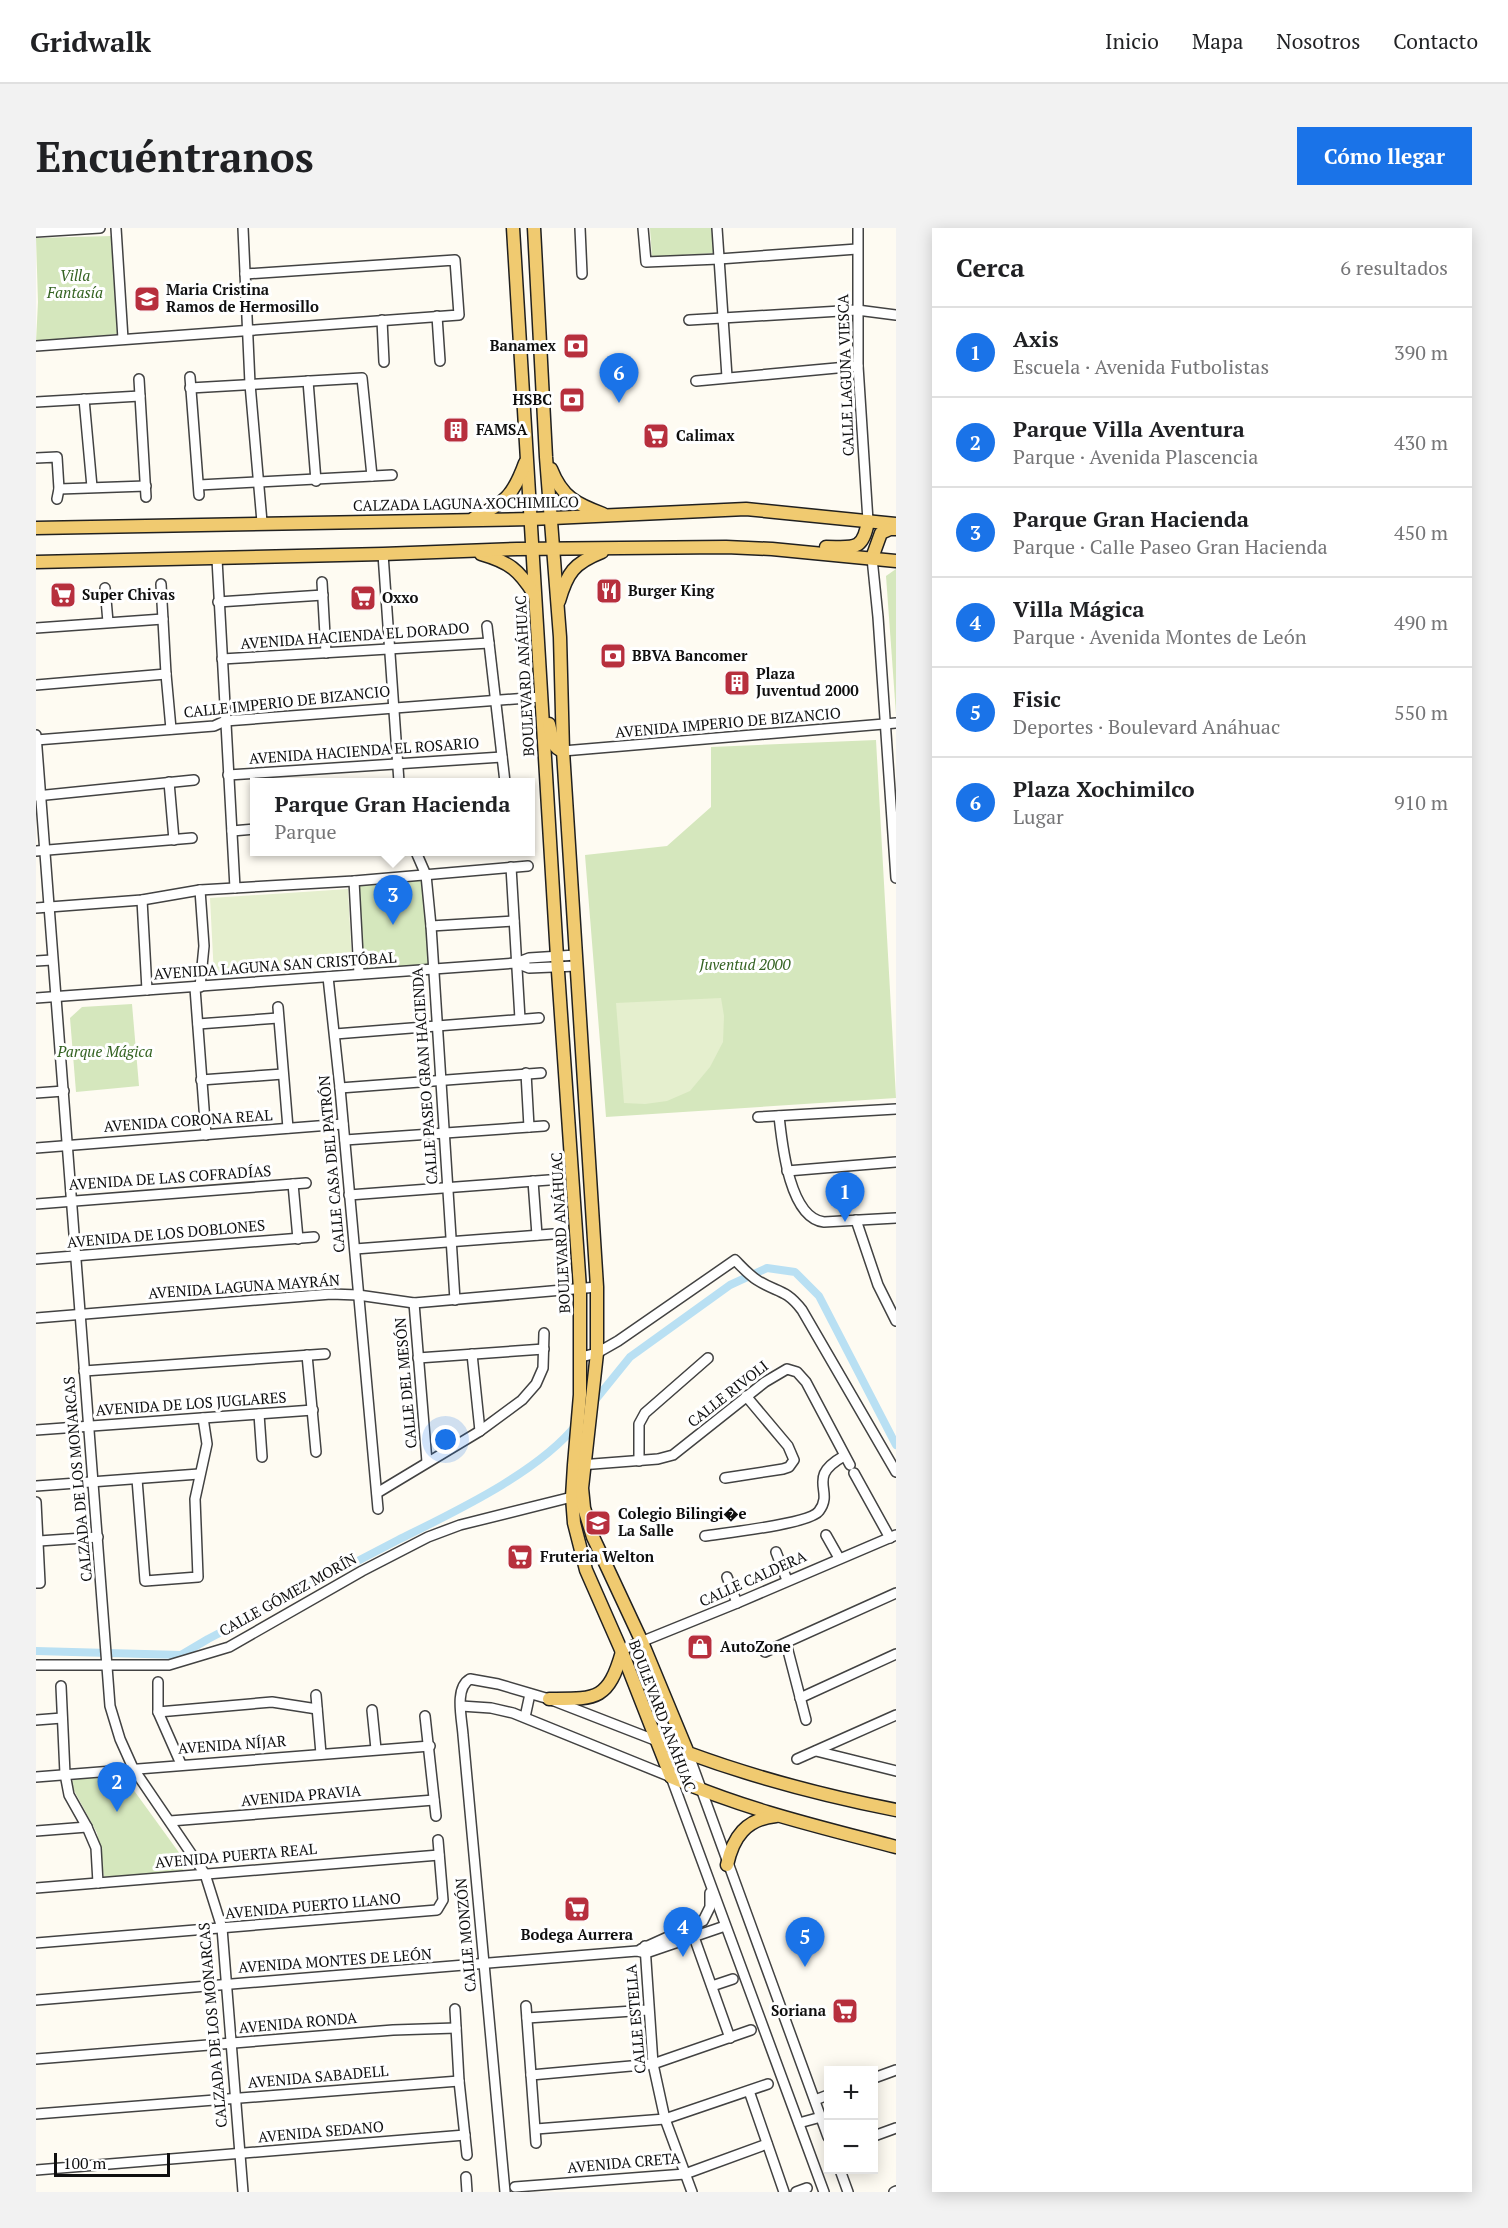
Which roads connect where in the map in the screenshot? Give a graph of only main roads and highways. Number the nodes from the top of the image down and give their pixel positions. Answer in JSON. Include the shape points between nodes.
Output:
{"nodes":[{"id":1,"x":513,"y":228,"type":"edge"},
{"id":2,"x":534,"y":228,"type":"edge"},
{"id":3,"x":516,"y":282,"type":"junction"},
{"id":4,"x":542,"y":372,"type":"junction"},
{"id":5,"x":527,"y":456,"type":"junction"},
{"id":6,"x":546,"y":457,"type":"junction"},
{"id":7,"x":607,"y":515,"type":"junction"},
{"id":8,"x":550,"y":518,"type":"junction"},
{"id":9,"x":471,"y":519,"type":"junction"},
{"id":10,"x":531,"y":519,"type":"junction"},
{"id":11,"x":868,"y":521,"type":"junction"},
{"id":12,"x":896,"y":524,"type":"edge"},
{"id":13,"x":36,"y":528,"type":"edge"},
{"id":14,"x":896,"y":529,"type":"edge"},
{"id":15,"x":750,"y":547,"type":"junction"},
{"id":16,"x":532,"y":549,"type":"junction"},
{"id":17,"x":552,"y":549,"type":"junction"},
{"id":18,"x":609,"y":549,"type":"junction"},
{"id":19,"x":469,"y":550,"type":"junction"},
{"id":20,"x":872,"y":558,"type":"junction"},
{"id":21,"x":896,"y":561,"type":"edge"},
{"id":22,"x":36,"y":562,"type":"edge"},
{"id":23,"x":536,"y":596,"type":"junction"},
{"id":24,"x":557,"y":608,"type":"junction"},
{"id":25,"x":542,"y":697,"type":"junction"},
{"id":26,"x":563,"y":751,"type":"junction"},
{"id":27,"x":579,"y":1465,"type":"junction"},
{"id":28,"x":622,"y":1651,"type":"junction"},
{"id":29,"x":549,"y":1700,"type":"road end"},
{"id":30,"x":896,"y":1810,"type":"edge"},
{"id":31,"x":778,"y":1816,"type":"junction"},
{"id":32,"x":896,"y":1847,"type":"edge"},
{"id":33,"x":727,"y":1865,"type":"road end"}],
"edges":[{"from":1,"to":3,"type":"main road","name":"BOULEVARD ANÁHUAC"},
{"from":2,"to":4,"type":"main road","name":"BOULEVARD ANÁHUAC"},
{"from":3,"to":4,"type":"main road","via":[[528,363],[533,372]]},
{"from":3,"to":5,"type":"main road","name":"BOULEVARD ANÁHUAC"},
{"from":4,"to":6,"type":"main road","name":"BOULEVARD ANÁHUAC"},
{"from":5,"to":9,"type":"main road","via":[[510,496]]},
{"from":5,"to":10,"type":"main road","name":"BOULEVARD ANÁHUAC"},
{"from":6,"to":7,"type":"main road","via":[[556,483],[567,496]]},
{"from":6,"to":8,"type":"main road","name":"BOULEVARD ANÁHUAC"},
{"from":7,"to":8,"type":"main road","name":"CALZADA LAGUNA XOCHIMILCO"},
{"from":7,"to":11,"type":"main road","name":"CALZADA LAGUNA XOCHIMILCO","via":[[760,510]]},
{"from":8,"to":10,"type":"main road","name":"CALZADA LAGUNA XOCHIMILCO"},
{"from":8,"to":17,"type":"main road","name":"BOULEVARD ANÁHUAC"},
{"from":9,"to":10,"type":"main road","name":"CALZADA LAGUNA XOCHIMILCO"},
{"from":9,"to":13,"type":"main road","name":"CALZADA LAGUNA XOCHIMILCO"},
{"from":10,"to":16,"type":"main road","name":"BOULEVARD ANÁHUAC"},
{"from":11,"to":12,"type":"main road","name":"CALZADA LAGUNA XOCHIMILCO"},
{"from":11,"to":15,"type":"main road","via":[[866,537],[851,547]]},
{"from":14,"to":20,"type":"main road","via":[[881,533]]},
{"from":15,"to":18,"type":"main road"},
{"from":15,"to":20,"type":"main road"},
{"from":16,"to":17,"type":"main road"},
{"from":16,"to":19,"type":"main road"},
{"from":16,"to":23,"type":"main road","name":"BOULEVARD ANÁHUAC"},
{"from":17,"to":18,"type":"main road"},
{"from":17,"to":24,"type":"main road","name":"BOULEVARD ANÁHUAC"},
{"from":18,"to":24,"type":"main road","via":[[588,557],[573,569]]},
{"from":19,"to":22,"type":"main road"},
{"from":19,"to":23,"type":"main road","via":[[513,566]]},
{"from":20,"to":21,"type":"main road"},
{"from":23,"to":25,"type":"main road","name":"BOULEVARD ANÁHUAC"},
{"from":24,"to":26,"type":"main road","name":"BOULEVARD ANÁHUAC"},
{"from":25,"to":26,"type":"main road","via":[[554,746]]},
{"from":25,"to":27,"type":"main road","name":"BOULEVARD ANÁHUAC","via":[[580,1289]]},
{"from":26,"to":27,"type":"main road","name":"BOULEVARD ANÁHUAC","via":[[597,1287],[597,1353]]},
{"from":27,"to":28,"type":"main road","name":"BOULEVARD ANÁHUAC","via":[[572,1497],[575,1529],[583,1561]]},
{"from":27,"to":30,"type":"main road","name":"BOULEVARD ANÁHUAC","via":[[589,1527],[688,1754],[785,1784]]},
{"from":28,"to":29,"type":"main road","via":[[608,1688],[581,1699]]},
{"from":28,"to":31,"type":"main road","name":"BOULEVARD ANÁHUAC","via":[[671,1777]]},
{"from":31,"to":32,"type":"main road"},
{"from":31,"to":33,"type":"main road","via":[[759,1819],[742,1830],[730,1849]]}]}
